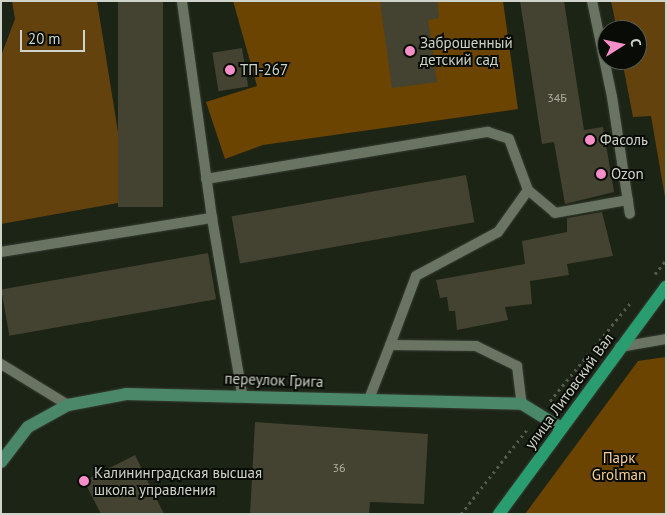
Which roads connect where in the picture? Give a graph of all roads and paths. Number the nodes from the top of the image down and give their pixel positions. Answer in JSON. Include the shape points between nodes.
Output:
{"nodes":[{"id":1,"x":182,"y":1,"type":"edge"},
{"id":2,"x":592,"y":1,"type":"edge"},
{"id":3,"x":206,"y":179,"type":"junction"},
{"id":4,"x":528,"y":190,"type":"junction"},
{"id":5,"x":628,"y":200,"type":"junction"},
{"id":6,"x":630,"y":214,"type":"dead end"},
{"id":7,"x":212,"y":218,"type":"junction"},
{"id":8,"x":1,"y":252,"type":"edge"},
{"id":9,"x":666,"y":260,"type":"edge"},
{"id":10,"x":653,"y":275,"type":"dead end"},
{"id":11,"x":666,"y":287,"type":"edge"},
{"id":12,"x":634,"y":298,"type":"dead end"},
{"id":13,"x":666,"y":339,"type":"edge"},
{"id":14,"x":390,"y":345,"type":"junction"},
{"id":15,"x":620,"y":347,"type":"junction"},
{"id":16,"x":1,"y":364,"type":"edge"},
{"id":17,"x":242,"y":394,"type":"junction"},
{"id":18,"x":369,"y":399,"type":"junction"},
{"id":19,"x":522,"y":404,"type":"junction"},
{"id":20,"x":68,"y":405,"type":"junction"},
{"id":21,"x":540,"y":413,"type":"junction"},
{"id":22,"x":561,"y":428,"type":"junction"},
{"id":23,"x":1,"y":462,"type":"edge"},
{"id":24,"x":461,"y":514,"type":"edge"},
{"id":25,"x":499,"y":514,"type":"edge"}],
"edges":[{"from":1,"to":3,"type":"lane"},
{"from":2,"to":5,"type":"lane"},
{"from":3,"to":4,"type":"lane","via":[[488,132],[509,139]]},
{"from":3,"to":7,"type":"lane"},
{"from":4,"to":5,"type":"lane","via":[[555,212]]},
{"from":4,"to":14,"type":"lane","via":[[498,232],[416,276]]},
{"from":5,"to":6,"type":"lane"},
{"from":7,"to":8,"type":"lane"},
{"from":7,"to":17,"type":"lane"},
{"from":9,"to":10,"type":"path"},
{"from":11,"to":15,"type":"main road","name":"улица Литовский Вал"},
{"from":12,"to":21,"type":"path"},
{"from":13,"to":15,"type":"lane"},
{"from":14,"to":18,"type":"lane"},
{"from":14,"to":19,"type":"lane","via":[[476,346],[517,366]]},
{"from":15,"to":22,"type":"main road","name":"улица Литовский Вал"},
{"from":16,"to":20,"type":"lane"},
{"from":17,"to":18,"type":"street","name":"переулок Грига"},
{"from":17,"to":20,"type":"street","name":"переулок Грига","via":[[126,394]]},
{"from":18,"to":19,"type":"street","name":"переулок Грига"},
{"from":19,"to":21,"type":"street","name":"переулок Грига"},
{"from":20,"to":23,"type":"street","name":"переулок Грига","via":[[28,428]]},
{"from":21,"to":22,"type":"street","name":"переулок Грига"},
{"from":21,"to":24,"type":"path"},
{"from":22,"to":25,"type":"main road","name":"улица Литовский Вал"}]}
